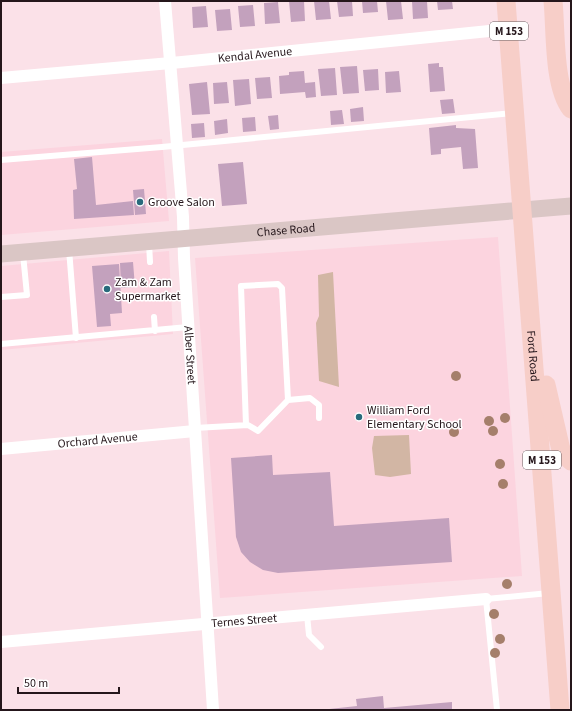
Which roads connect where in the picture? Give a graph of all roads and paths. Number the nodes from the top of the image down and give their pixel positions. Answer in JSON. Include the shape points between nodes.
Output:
{"nodes":[{"id":1,"x":165,"y":1,"type":"edge"},
{"id":2,"x":506,"y":1,"type":"edge"},
{"id":3,"x":553,"y":1,"type":"edge"},
{"id":4,"x":509,"y":30,"type":"junction"},
{"id":5,"x":170,"y":63,"type":"junction"},
{"id":6,"x":1,"y":78,"type":"edge"},
{"id":7,"x":571,"y":109,"type":"edge"},
{"id":8,"x":514,"y":113,"type":"junction"},
{"id":9,"x":176,"y":144,"type":"junction"},
{"id":10,"x":1,"y":160,"type":"edge"},
{"id":11,"x":571,"y":206,"type":"edge"},
{"id":12,"x":521,"y":210,"type":"junction"},
{"id":13,"x":183,"y":239,"type":"junction"},
{"id":14,"x":149,"y":242,"type":"junction"},
{"id":15,"x":69,"y":249,"type":"junction"},
{"id":16,"x":23,"y":253,"type":"junction"},
{"id":17,"x":1,"y":254,"type":"edge"},
{"id":18,"x":150,"y":262,"type":"dead end"},
{"id":19,"x":1,"y":297,"type":"edge"},
{"id":20,"x":154,"y":317,"type":"dead end"},
{"id":21,"x":532,"y":327,"type":"junction"},
{"id":22,"x":188,"y":328,"type":"junction"},
{"id":23,"x":155,"y":331,"type":"junction"},
{"id":24,"x":76,"y":338,"type":"junction"},
{"id":25,"x":1,"y":344,"type":"edge"},
{"id":26,"x":288,"y":400,"type":"junction"},
{"id":27,"x":319,"y":418,"type":"dead end"},
{"id":28,"x":246,"y":425,"type":"junction"},
{"id":29,"x":195,"y":430,"type":"junction"},
{"id":30,"x":1,"y":449,"type":"edge"},
{"id":31,"x":571,"y":461,"type":"edge"},
{"id":32,"x":552,"y":593,"type":"junction"},
{"id":33,"x":486,"y":599,"type":"junction"},
{"id":34,"x":307,"y":615,"type":"junction"},
{"id":35,"x":207,"y":624,"type":"junction"},
{"id":36,"x":1,"y":642,"type":"edge"},
{"id":37,"x":564,"y":647,"type":"edge"},
{"id":38,"x":321,"y":648,"type":"dead end"},
{"id":39,"x":213,"y":710,"type":"edge"},
{"id":40,"x":496,"y":710,"type":"edge"},
{"id":41,"x":560,"y":710,"type":"edge"}],
"edges":[{"from":1,"to":5,"type":"street","name":"Alber Street"},
{"from":2,"to":4,"type":"main road","name":"Ford Road","number":"M 153"},
{"from":3,"to":7,"type":"main road","via":[[560,85],[564,100]]},
{"from":4,"to":5,"type":"street","name":"Kendal Avenue"},
{"from":4,"to":8,"type":"main road","name":"Ford Road","number":"M 153"},
{"from":5,"to":6,"type":"street","name":"Kendal Avenue"},
{"from":5,"to":9,"type":"street","name":"Alber Street"},
{"from":8,"to":9,"type":"lane"},
{"from":8,"to":12,"type":"main road","name":"Ford Road","number":"M 153"},
{"from":9,"to":10,"type":"lane"},
{"from":9,"to":13,"type":"street","name":"Alber Street"},
{"from":11,"to":12,"type":"street","name":"Chase Road"},
{"from":12,"to":13,"type":"street","name":"Chase Road"},
{"from":12,"to":21,"type":"main road","name":"Ford Road","number":"M 153"},
{"from":13,"to":14,"type":"street","name":"Chase Road"},
{"from":13,"to":22,"type":"street","name":"Alber Street"},
{"from":14,"to":15,"type":"street","name":"Chase Road"},
{"from":14,"to":18,"type":"lane"},
{"from":15,"to":16,"type":"street","name":"Chase Road"},
{"from":15,"to":24,"type":"lane"},
{"from":16,"to":17,"type":"street","name":"Chase Road"},
{"from":16,"to":19,"type":"lane","via":[[27,295]]},
{"from":20,"to":23,"type":"lane"},
{"from":21,"to":31,"type":"main road","via":[[561,450]]},
{"from":21,"to":32,"type":"main road","name":"Ford Road","number":"M 153"},
{"from":22,"to":23,"type":"lane"},
{"from":22,"to":29,"type":"street","name":"Alber Street"},
{"from":23,"to":24,"type":"lane"},
{"from":24,"to":25,"type":"lane"},
{"from":26,"to":27,"type":"lane","via":[[310,398],[318,405]]},
{"from":26,"to":28,"type":"lane","via":[[258,431]]},
{"from":26,"to":28,"type":"lane","via":[[282,288],[278,284],[241,286]]},
{"from":28,"to":29,"type":"lane"},
{"from":29,"to":30,"type":"street","name":"Orchard Avenue"},
{"from":29,"to":35,"type":"street","name":"Alber Street"},
{"from":32,"to":33,"type":"lane"},
{"from":32,"to":37,"type":"main road","name":"Ford Road","number":"M 153"},
{"from":33,"to":34,"type":"street","name":"Ternes Street"},
{"from":33,"to":40,"type":"lane"},
{"from":34,"to":35,"type":"street","name":"Ternes Street"},
{"from":34,"to":38,"type":"lane","via":[[309,635]]},
{"from":35,"to":36,"type":"street","name":"Ternes Street"},
{"from":35,"to":39,"type":"street","name":"Alber Street"},
{"from":37,"to":41,"type":"main road","name":"Ford Road","number":"M 153"}]}
